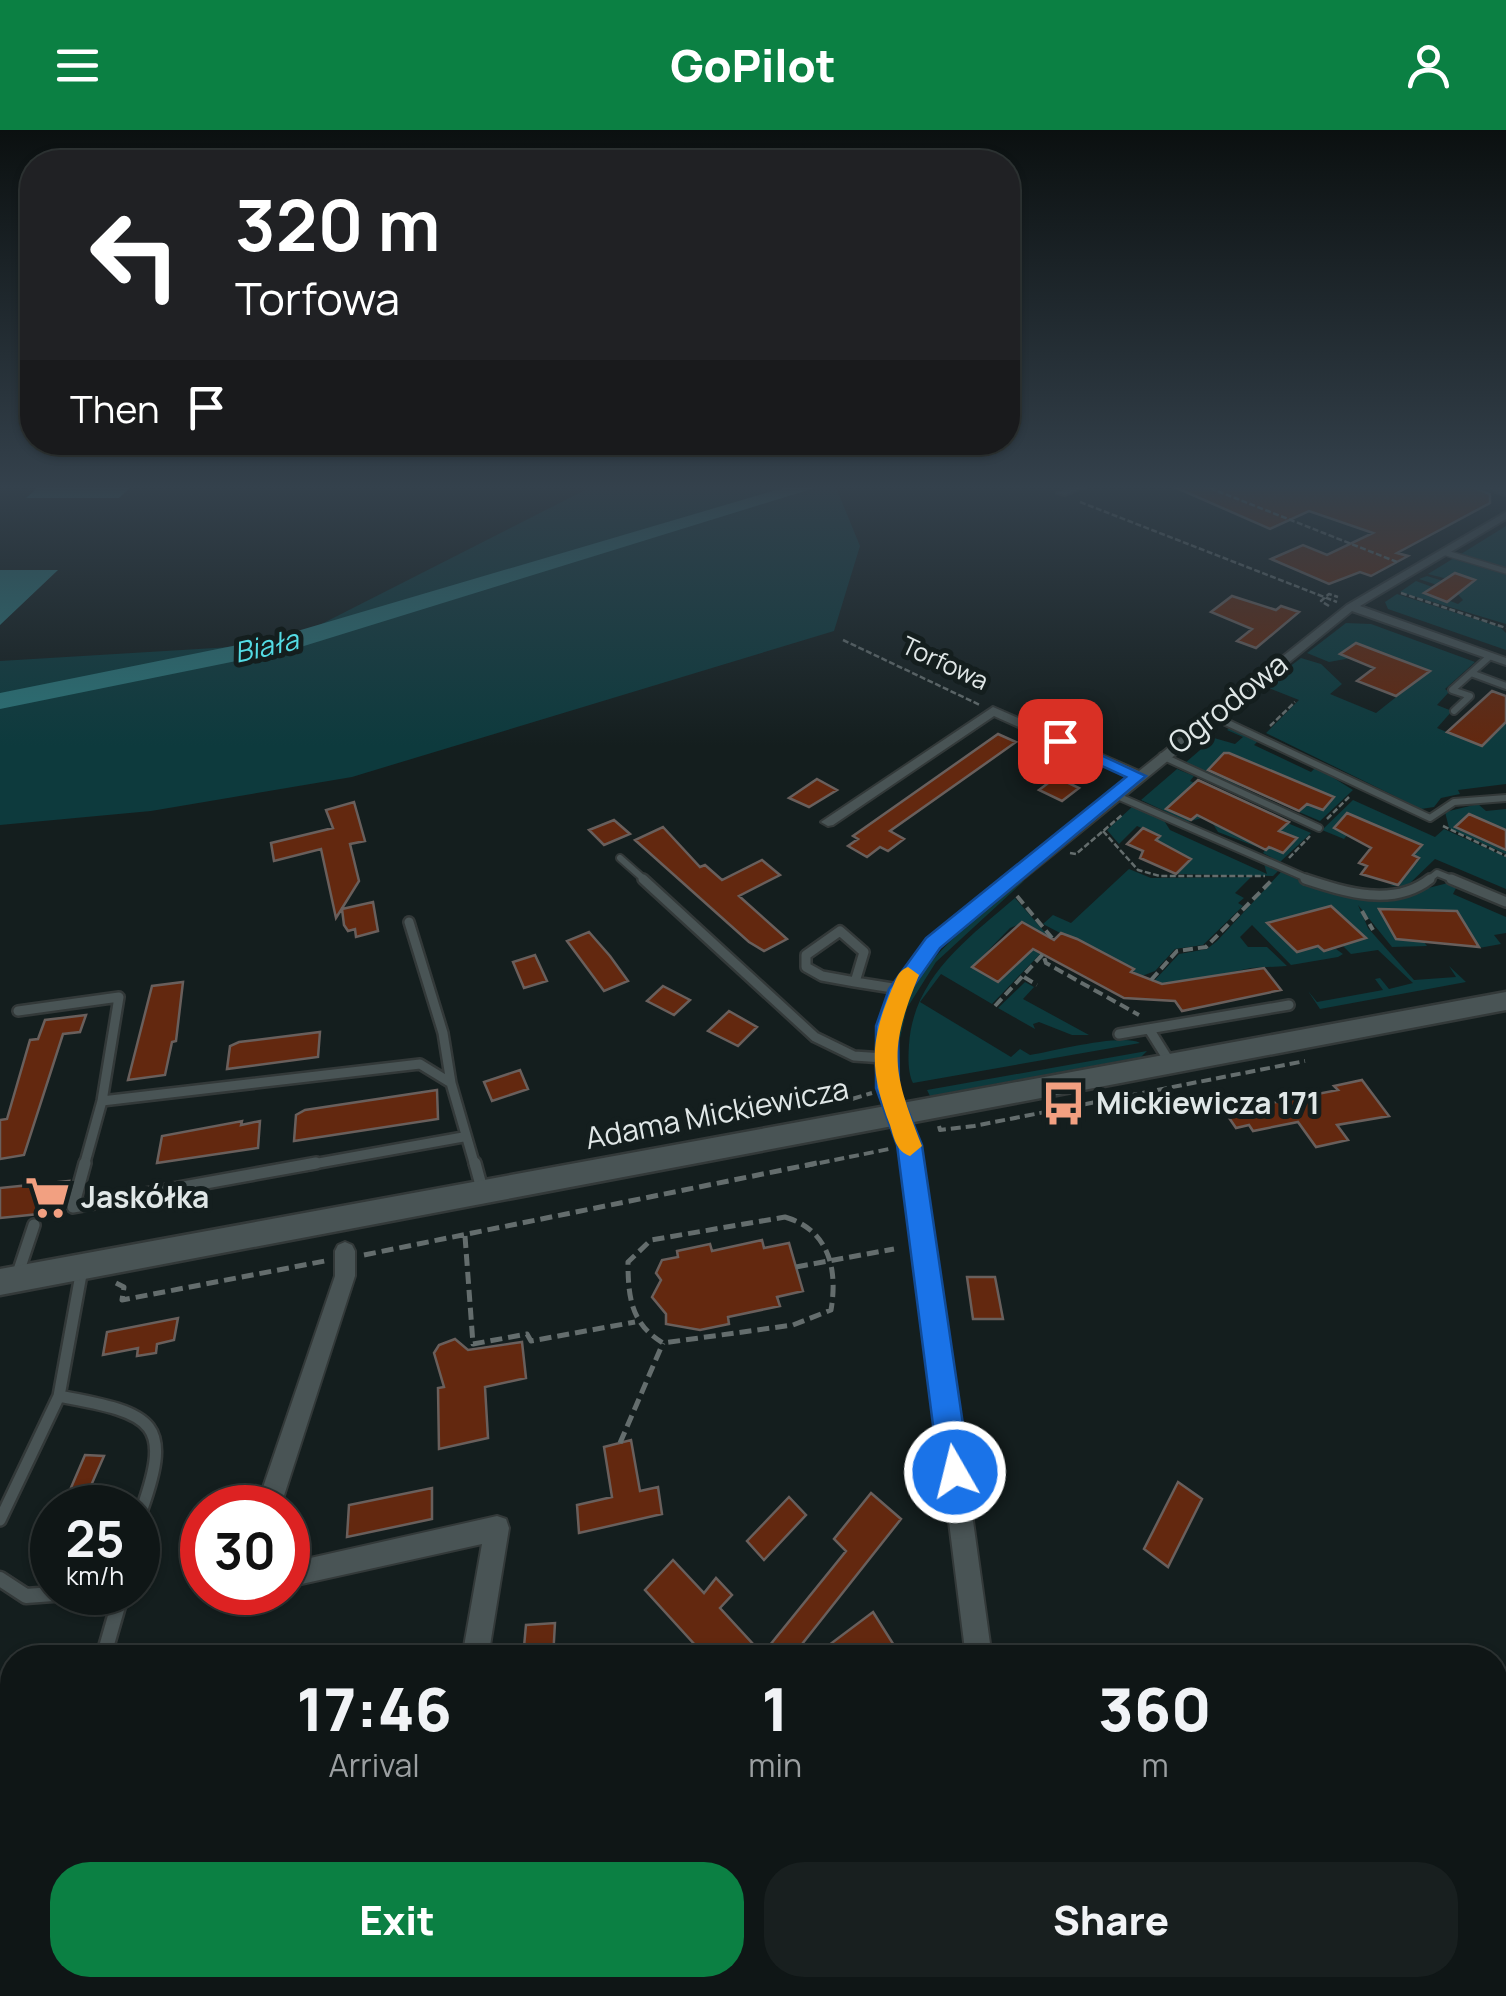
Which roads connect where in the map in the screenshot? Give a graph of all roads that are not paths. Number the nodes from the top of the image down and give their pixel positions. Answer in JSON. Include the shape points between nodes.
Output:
{"nodes":[{"id":1,"x":1410,"y":572,"type":"edge"},
{"id":2,"x":1351,"y":607,"type":"junction"},
{"id":3,"x":1490,"y":656,"type":"junction"},
{"id":4,"x":1506,"y":662,"type":"edge"},
{"id":5,"x":1471,"y":673,"type":"junction"},
{"id":6,"x":1506,"y":686,"type":"edge"},
{"id":7,"x":1454,"y":711,"type":"dead end"},
{"id":8,"x":1213,"y":716,"type":"junction"},
{"id":9,"x":1162,"y":756,"type":"junction"},
{"id":10,"x":1138,"y":776,"type":"junction"},
{"id":11,"x":1114,"y":794,"type":"junction"},
{"id":12,"x":1506,"y":798,"type":"edge"},
{"id":13,"x":828,"y":822,"type":"dead end"},
{"id":14,"x":1319,"y":828,"type":"dead end"},
{"id":15,"x":620,"y":858,"type":"dead end"},
{"id":16,"x":1506,"y":902,"type":"edge"},
{"id":17,"x":409,"y":922,"type":"dead end"},
{"id":18,"x":855,"y":982,"type":"junction"},
{"id":19,"x":900,"y":989,"type":"junction"},
{"id":20,"x":1506,"y":1000,"type":"edge"},
{"id":21,"x":1289,"y":1005,"type":"dead end"},
{"id":22,"x":18,"y":1011,"type":"dead end"},
{"id":23,"x":1149,"y":1029,"type":"junction"},
{"id":24,"x":1119,"y":1034,"type":"dead end"},
{"id":25,"x":884,"y":1058,"type":"junction"},
{"id":26,"x":1171,"y":1063,"type":"junction"},
{"id":27,"x":451,"y":1083,"type":"junction"},
{"id":28,"x":102,"y":1101,"type":"junction"},
{"id":29,"x":897,"y":1112,"type":"junction"},
{"id":30,"x":463,"y":1137,"type":"junction"},
{"id":31,"x":482,"y":1192,"type":"junction"},
{"id":32,"x":34,"y":1225,"type":"dead end"},
{"id":33,"x":345,"y":1254,"type":"road end"},
{"id":34,"x":82,"y":1266,"type":"junction"},
{"id":35,"x":8,"y":1280,"type":"edge"},
{"id":36,"x":59,"y":1396,"type":"junction"},
{"id":37,"x":151,"y":1485,"type":"edge"},
{"id":38,"x":276,"y":1485,"type":"edge"},
{"id":39,"x":0,"y":1520,"type":"edge"},
{"id":40,"x":310,"y":1570,"type":"edge"},
{"id":41,"x":0,"y":1579,"type":"edge"},
{"id":42,"x":30,"y":1596,"type":"edge"},
{"id":43,"x":115,"y":1615,"type":"edge"},
{"id":44,"x":107,"y":1645,"type":"edge"},
{"id":45,"x":477,"y":1645,"type":"edge"},
{"id":46,"x":977,"y":1645,"type":"edge"}],
"edges":[{"from":1,"to":2,"type":"street","name":"Ogrodowa"},
{"from":2,"to":3,"type":"street"},
{"from":2,"to":8,"type":"street","name":"Ogrodowa"},
{"from":3,"to":4,"type":"street"},
{"from":3,"to":5,"type":"lane"},
{"from":5,"to":6,"type":"lane"},
{"from":5,"to":7,"type":"lane","via":[[1452,690],[1470,696]]},
{"from":8,"to":9,"type":"street","name":"Ogrodowa"},
{"from":8,"to":12,"type":"lane","via":[[1430,818],[1454,802]]},
{"from":9,"to":10,"type":"street","name":"Ogrodowa"},
{"from":9,"to":14,"type":"lane"},
{"from":10,"to":11,"type":"street","name":"Ogrodowa"},
{"from":10,"to":13,"type":"street","name":"Torfowa","via":[[994,711]]},
{"from":11,"to":16,"type":"lane","via":[[1327,886],[1374,896],[1403,894],[1437,873]]},
{"from":11,"to":19,"type":"street","name":"Ogrodowa","via":[[933,943]]},
{"from":15,"to":25,"type":"lane","via":[[815,1037],[854,1056]]},
{"from":17,"to":27,"type":"lane"},
{"from":18,"to":18,"type":"lane","via":[[813,972],[806,955],[840,931],[864,952]]},
{"from":18,"to":19,"type":"lane"},
{"from":19,"to":25,"type":"street","name":"Ogrodowa"},
{"from":20,"to":26,"type":"main road","name":"Adama Mickiewicza"},
{"from":21,"to":23,"type":"lane"},
{"from":22,"to":28,"type":"lane","via":[[119,997]]},
{"from":23,"to":24,"type":"lane"},
{"from":23,"to":26,"type":"lane"},
{"from":25,"to":29,"type":"street","name":"Ogrodowa"},
{"from":26,"to":29,"type":"main road","name":"Adama Mickiewicza"},
{"from":27,"to":28,"type":"lane","via":[[420,1064]]},
{"from":27,"to":30,"type":"lane"},
{"from":28,"to":30,"type":"lane","via":[[73,1208]]},
{"from":29,"to":31,"type":"main road","name":"Adama Mickiewicza"},
{"from":29,"to":46,"type":"street","name":"Ogrodowa","via":[[910,1145]]},
{"from":30,"to":31,"type":"lane"},
{"from":31,"to":34,"type":"main road","name":"Adama Mickiewicza"},
{"from":32,"to":35,"type":"lane"},
{"from":33,"to":38,"type":"street","via":[[344,1276]]},
{"from":34,"to":35,"type":"main road","name":"Adama Mickiewicza"},
{"from":34,"to":36,"type":"lane"},
{"from":36,"to":37,"type":"lane","via":[[140,1415],[156,1432],[162,1453]]},
{"from":36,"to":39,"type":"lane"},
{"from":40,"to":45,"type":"street","via":[[496,1528]]},
{"from":41,"to":42,"type":"lane","via":[[10,1591]]},
{"from":43,"to":44,"type":"lane"}]}
